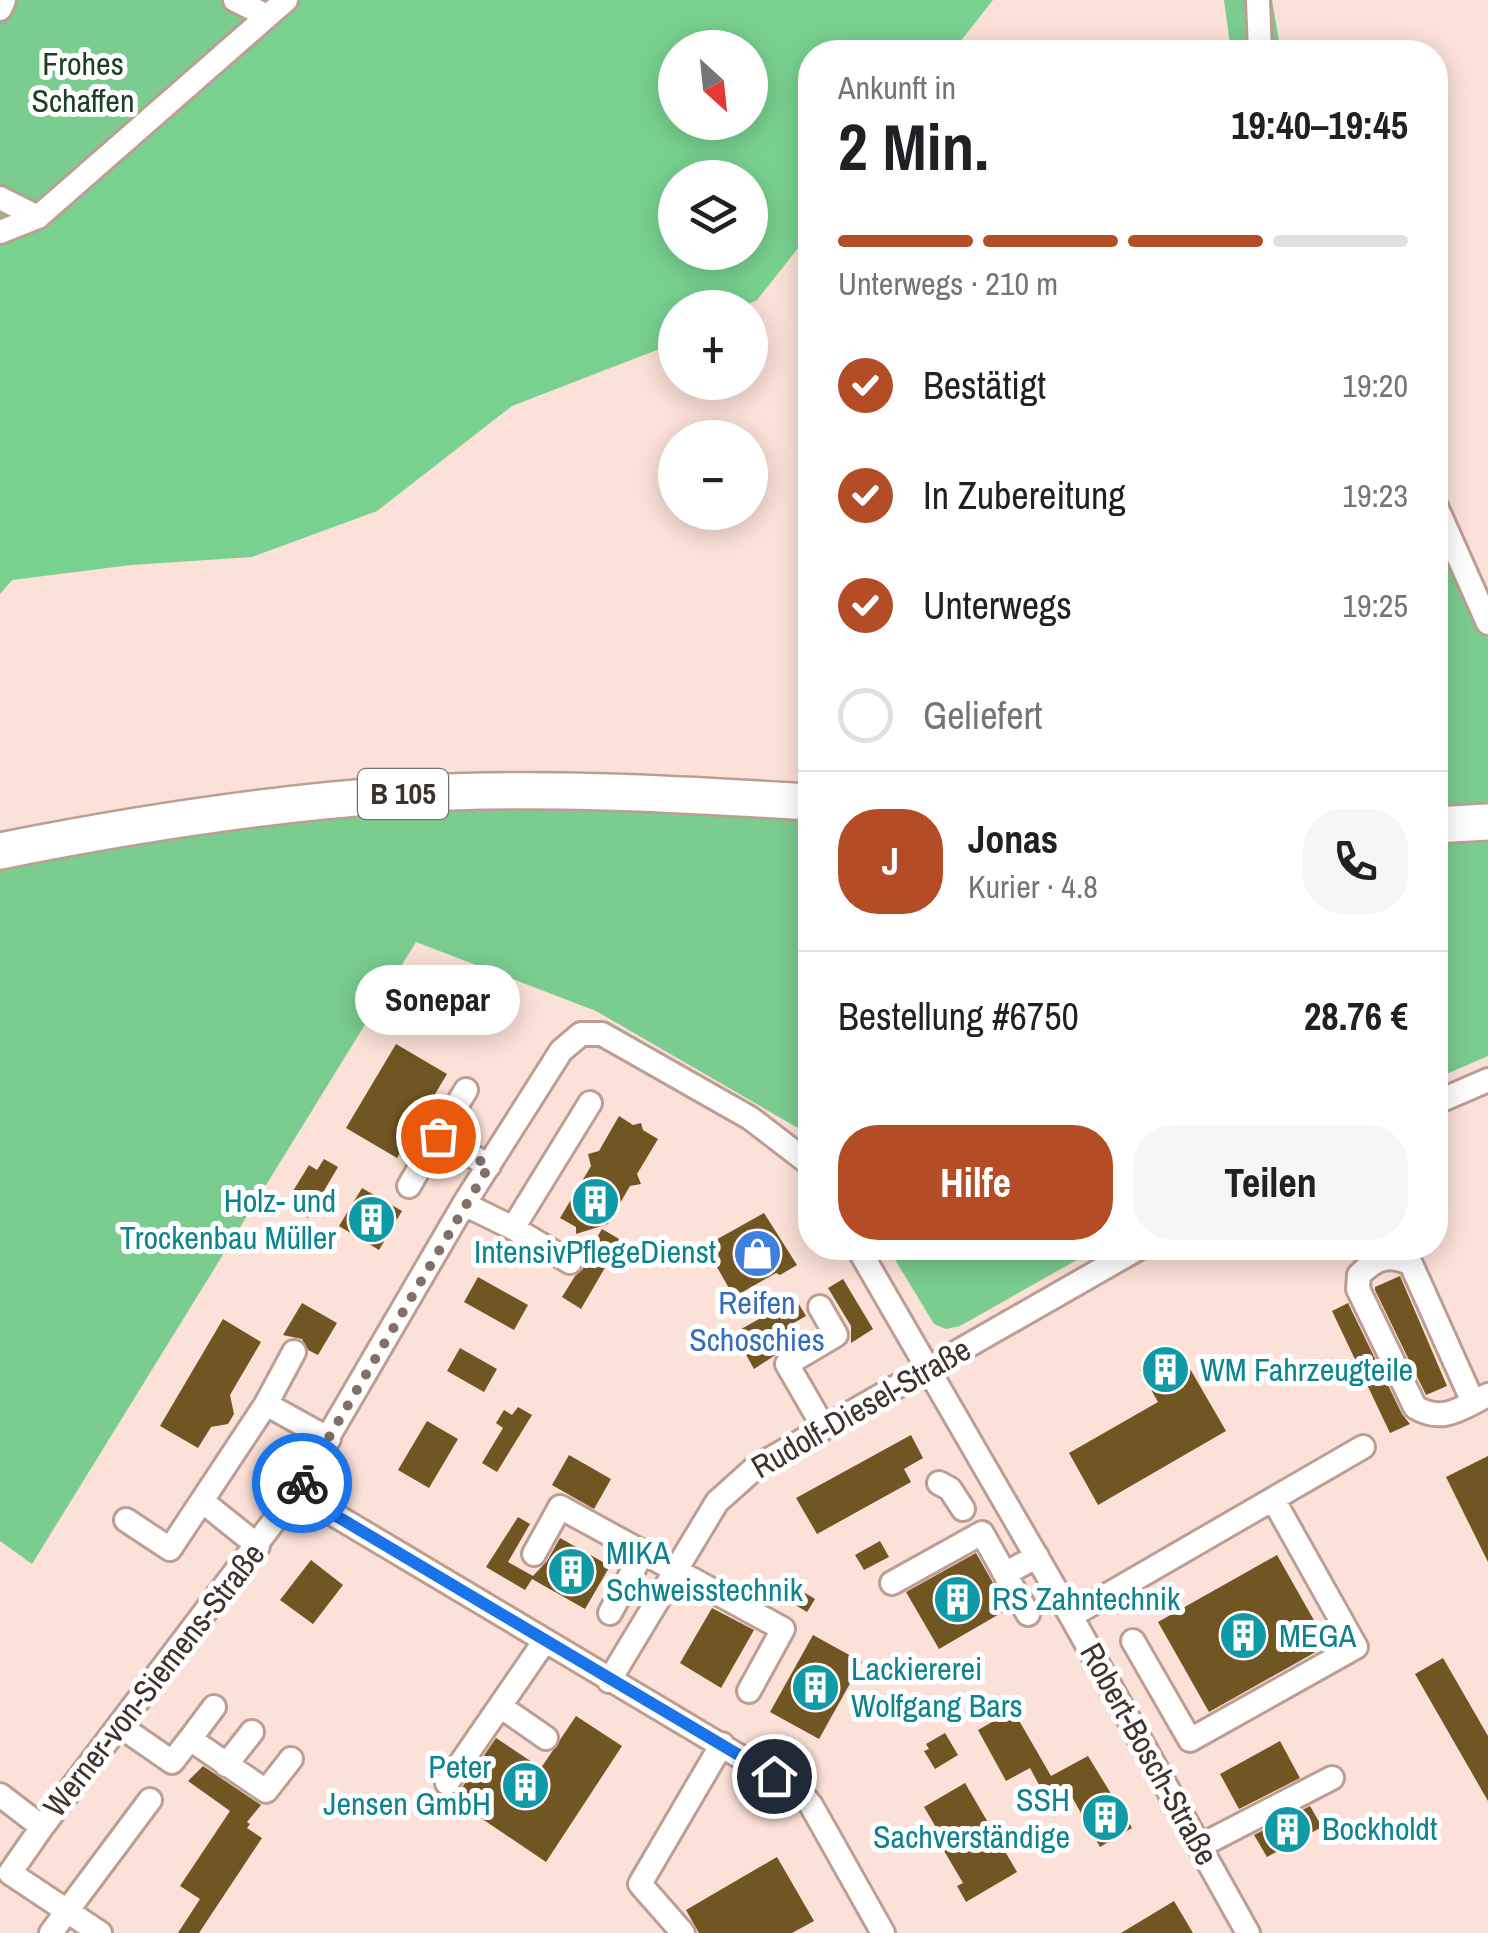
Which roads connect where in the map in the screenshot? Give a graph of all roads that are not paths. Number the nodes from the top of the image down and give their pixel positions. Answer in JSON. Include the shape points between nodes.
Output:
{"nodes":[{"id":1,"x":4,"y":0,"type":"edge"},
{"id":2,"x":234,"y":0,"type":"edge"},
{"id":3,"x":286,"y":0,"type":"edge"},
{"id":4,"x":1258,"y":0,"type":"edge"},
{"id":5,"x":0,"y":9,"type":"edge"},
{"id":6,"x":267,"y":16,"type":"junction"},
{"id":7,"x":1260,"y":40,"type":"edge"},
{"id":8,"x":0,"y":198,"type":"edge"},
{"id":9,"x":38,"y":217,"type":"junction"},
{"id":10,"x":0,"y":232,"type":"edge"},
{"id":11,"x":1448,"y":533,"type":"edge"},
{"id":12,"x":1488,"y":623,"type":"edge"},
{"id":13,"x":798,"y":801,"type":"edge"},
{"id":14,"x":1488,"y":822,"type":"edge"},
{"id":15,"x":1448,"y":824,"type":"edge"},
{"id":16,"x":0,"y":851,"type":"edge"},
{"id":17,"x":1488,"y":1080,"type":"edge"},
{"id":18,"x":466,"y":1090,"type":"dead end"},
{"id":19,"x":1448,"y":1097,"type":"edge"},
{"id":20,"x":590,"y":1104,"type":"dead end"},
{"id":21,"x":438,"y":1136,"type":"junction"},
{"id":22,"x":798,"y":1155,"type":"edge"},
{"id":23,"x":489,"y":1166,"type":"junction"},
{"id":24,"x":409,"y":1186,"type":"dead end"},
{"id":25,"x":464,"y":1204,"type":"junction"},
{"id":26,"x":513,"y":1228,"type":"junction"},
{"id":27,"x":865,"y":1260,"type":"edge"},
{"id":28,"x":1119,"y":1260,"type":"edge"},
{"id":29,"x":1377,"y":1260,"type":"edge"},
{"id":30,"x":1403,"y":1260,"type":"edge"},
{"id":31,"x":570,"y":1262,"type":"dead end"},
{"id":32,"x":820,"y":1307,"type":"dead end"},
{"id":33,"x":294,"y":1352,"type":"dead end"},
{"id":34,"x":928,"y":1368,"type":"junction"},
{"id":35,"x":1481,"y":1398,"type":"edge"},
{"id":36,"x":266,"y":1404,"type":"junction"},
{"id":37,"x":824,"y":1428,"type":"junction"},
{"id":38,"x":329,"y":1439,"type":"junction"},
{"id":39,"x":1363,"y":1447,"type":"dead end"},
{"id":40,"x":939,"y":1483,"type":"dead end"},
{"id":41,"x":296,"y":1492,"type":"junction"},
{"id":42,"x":1273,"y":1498,"type":"junction"},
{"id":43,"x":202,"y":1500,"type":"junction"},
{"id":44,"x":963,"y":1509,"type":"dead end"},
{"id":45,"x":126,"y":1520,"type":"dead end"},
{"id":46,"x":258,"y":1546,"type":"junction"},
{"id":47,"x":643,"y":1552,"type":"junction"},
{"id":48,"x":534,"y":1554,"type":"dead end"},
{"id":49,"x":1037,"y":1556,"type":"junction"},
{"id":50,"x":674,"y":1570,"type":"junction"},
{"id":51,"x":1005,"y":1574,"type":"junction"},
{"id":52,"x":892,"y":1583,"type":"dead end"},
{"id":53,"x":610,"y":1613,"type":"dead end"},
{"id":54,"x":1028,"y":1614,"type":"dead end"},
{"id":55,"x":1071,"y":1616,"type":"junction"},
{"id":56,"x":544,"y":1642,"type":"junction"},
{"id":57,"x":1133,"y":1642,"type":"dead end"},
{"id":58,"x":609,"y":1681,"type":"junction"},
{"id":59,"x":749,"y":1691,"type":"dead end"},
{"id":60,"x":500,"y":1706,"type":"junction"},
{"id":61,"x":214,"y":1707,"type":"dead end"},
{"id":62,"x":120,"y":1726,"type":"junction"},
{"id":63,"x":252,"y":1732,"type":"dead end"},
{"id":64,"x":546,"y":1738,"type":"dead end"},
{"id":65,"x":190,"y":1739,"type":"junction"},
{"id":66,"x":722,"y":1744,"type":"junction"},
{"id":67,"x":290,"y":1759,"type":"dead end"},
{"id":68,"x":226,"y":1766,"type":"junction"},
{"id":69,"x":1332,"y":1778,"type":"dead end"},
{"id":70,"x":447,"y":1783,"type":"dead end"},
{"id":71,"x":0,"y":1795,"type":"edge"},
{"id":72,"x":150,"y":1800,"type":"dead end"},
{"id":73,"x":42,"y":1826,"type":"junction"},
{"id":74,"x":1200,"y":1846,"type":"junction"},
{"id":75,"x":67,"y":1911,"type":"junction"},
{"id":76,"x":51,"y":1933,"type":"edge"},
{"id":77,"x":100,"y":1933,"type":"edge"},
{"id":78,"x":683,"y":1933,"type":"edge"},
{"id":79,"x":883,"y":1933,"type":"edge"},
{"id":80,"x":1248,"y":1933,"type":"edge"}],
"edges":[{"from":1,"to":5,"type":"street"},
{"from":2,"to":6,"type":"street"},
{"from":3,"to":6,"type":"street"},
{"from":4,"to":7,"type":"street"},
{"from":6,"to":9,"type":"street"},
{"from":8,"to":9,"type":"street"},
{"from":9,"to":10,"type":"street"},
{"from":11,"to":12,"type":"street"},
{"from":13,"to":16,"type":"highway","number":"B 105","via":[[588,792],[409,794],[207,814]]},
{"from":14,"to":15,"type":"highway"},
{"from":17,"to":19,"type":"street"},
{"from":18,"to":21,"type":"street"},
{"from":20,"to":26,"type":"street"},
{"from":21,"to":23,"type":"street"},
{"from":21,"to":24,"type":"street"},
{"from":22,"to":23,"type":"street","name":"Werner-von-Siemens-Straße","via":[[750,1118],[602,1034],[582,1034],[561,1051]]},
{"from":23,"to":25,"type":"street","name":"Werner-von-Siemens-Straße"},
{"from":25,"to":26,"type":"street"},
{"from":25,"to":38,"type":"street","name":"Werner-von-Siemens-Straße"},
{"from":26,"to":31,"type":"street"},
{"from":27,"to":34,"type":"street"},
{"from":28,"to":34,"type":"street","name":"Rudolf-Diesel-Straße"},
{"from":29,"to":35,"type":"street","via":[[1359,1275],[1358,1289],[1414,1407],[1441,1416]]},
{"from":30,"to":35,"type":"street"},
{"from":32,"to":37,"type":"street","via":[[836,1335],[786,1364]]},
{"from":33,"to":36,"type":"street"},
{"from":34,"to":37,"type":"street","name":"Rudolf-Diesel-Straße"},
{"from":34,"to":49,"type":"street","name":"Robert-Bosch-Straße"},
{"from":36,"to":38,"type":"street"},
{"from":36,"to":43,"type":"street"},
{"from":37,"to":50,"type":"street","name":"Rudolf-Diesel-Straße","via":[[733,1484]]},
{"from":38,"to":41,"type":"street","name":"Werner-von-Siemens-Straße"},
{"from":39,"to":42,"type":"street"},
{"from":40,"to":44,"type":"street"},
{"from":41,"to":46,"type":"street","name":"Werner-von-Siemens-Straße"},
{"from":41,"to":56,"type":"street"},
{"from":42,"to":55,"type":"street"},
{"from":42,"to":57,"type":"street","via":[[1356,1647],[1190,1740]]},
{"from":43,"to":45,"type":"street","via":[[170,1549]]},
{"from":43,"to":46,"type":"street"},
{"from":46,"to":62,"type":"street","name":"Werner-von-Siemens-Straße"},
{"from":47,"to":48,"type":"street","via":[[560,1507]]},
{"from":47,"to":50,"type":"street"},
{"from":47,"to":53,"type":"street"},
{"from":49,"to":51,"type":"street"},
{"from":49,"to":55,"type":"street","name":"Robert-Bosch-Straße"},
{"from":50,"to":58,"type":"street","name":"Rudolf-Diesel-Straße"},
{"from":50,"to":59,"type":"street","via":[[784,1630]]},
{"from":51,"to":52,"type":"street","via":[[982,1533]]},
{"from":51,"to":54,"type":"street"},
{"from":55,"to":74,"type":"street","name":"Robert-Bosch-Straße"},
{"from":56,"to":58,"type":"street"},
{"from":56,"to":60,"type":"street"},
{"from":58,"to":66,"type":"street"},
{"from":60,"to":64,"type":"street"},
{"from":60,"to":70,"type":"street"},
{"from":61,"to":65,"type":"street"},
{"from":62,"to":65,"type":"street","via":[[172,1762]]},
{"from":62,"to":73,"type":"street","name":"Werner-von-Siemens-Straße"},
{"from":63,"to":68,"type":"street"},
{"from":65,"to":68,"type":"street"},
{"from":66,"to":78,"type":"street","via":[[640,1884]]},
{"from":66,"to":79,"type":"street","via":[[811,1805]]},
{"from":67,"to":68,"type":"street","via":[[266,1791]]},
{"from":69,"to":74,"type":"street"},
{"from":71,"to":73,"type":"street","name":"Werner-von-Siemens-Straße"},
{"from":72,"to":75,"type":"street"},
{"from":73,"to":75,"type":"street","via":[[10,1873]]},
{"from":74,"to":80,"type":"street","name":"Robert-Bosch-Straße"},
{"from":75,"to":76,"type":"street"},
{"from":75,"to":77,"type":"street"}]}
